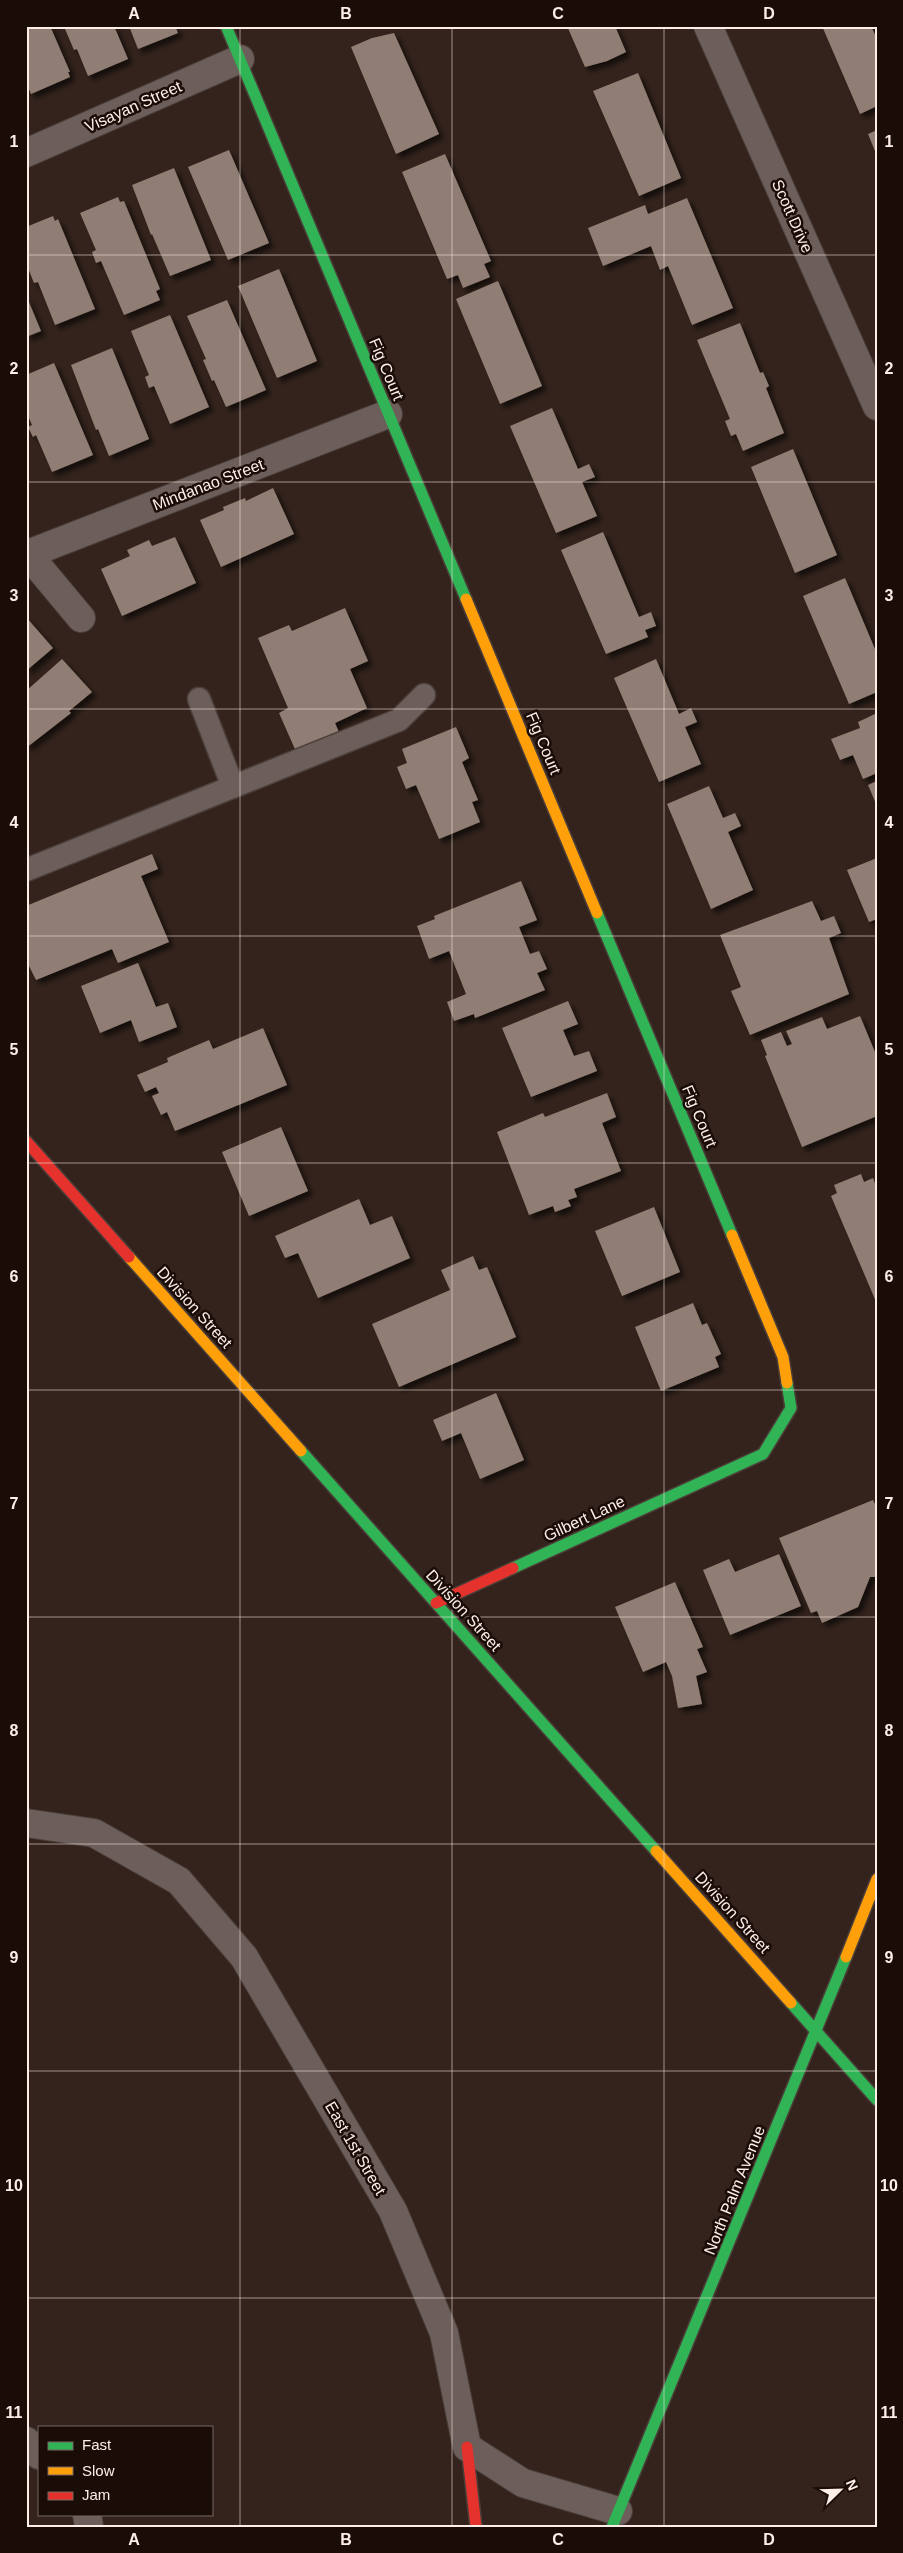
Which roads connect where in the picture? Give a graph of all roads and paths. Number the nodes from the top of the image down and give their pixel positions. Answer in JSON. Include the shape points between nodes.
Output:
{"nodes":[{"id":1,"x":226,"y":26,"type":"edge"},
{"id":2,"x":708,"y":26,"type":"edge"},
{"id":3,"x":240,"y":59,"type":"junction"},
{"id":4,"x":26,"y":153,"type":"edge"},
{"id":5,"x":868,"y":359,"type":"edge"},
{"id":6,"x":877,"y":406,"type":"edge"},
{"id":7,"x":388,"y":414,"type":"junction"},
{"id":8,"x":27,"y":553,"type":"edge"},
{"id":9,"x":81,"y":618,"type":"dead end"},
{"id":10,"x":424,"y":695,"type":"dead end"},
{"id":11,"x":199,"y":698,"type":"dead end"},
{"id":12,"x":233,"y":787,"type":"junction"},
{"id":13,"x":26,"y":870,"type":"edge"},
{"id":14,"x":26,"y":1141,"type":"edge"},
{"id":15,"x":746,"y":1462,"type":"joint"},
{"id":16,"x":436,"y":1603,"type":"junction"},
{"id":17,"x":26,"y":1823,"type":"edge"},
{"id":18,"x":877,"y":1878,"type":"edge"},
{"id":19,"x":818,"y":2031,"type":"junction"},
{"id":20,"x":877,"y":2100,"type":"edge"},
{"id":21,"x":26,"y":2441,"type":"edge"},
{"id":22,"x":467,"y":2447,"type":"junction"},
{"id":23,"x":38,"y":2454,"type":"edge"},
{"id":24,"x":615,"y":2519,"type":"edge"},
{"id":25,"x":476,"y":2527,"type":"edge"}],
"edges":[{"from":1,"to":3,"type":"street","name":"Fig Court"},
{"from":2,"to":5,"type":"street","name":"Scott Drive"},
{"from":3,"to":4,"type":"street","name":"Visayan Street"},
{"from":3,"to":7,"type":"street","name":"Fig Court"},
{"from":5,"to":6,"type":"street","name":"Scott Drive"},
{"from":7,"to":8,"type":"street","name":"Mindanao Street"},
{"from":7,"to":15,"type":"street","name":"Fig Court","via":[[783,1357],[791,1408],[763,1454]]},
{"from":8,"to":9,"type":"street"},
{"from":10,"to":12,"type":"lane","via":[[399,720]]},
{"from":11,"to":12,"type":"lane"},
{"from":12,"to":13,"type":"lane"},
{"from":14,"to":16,"type":"street","name":"Division Street"},
{"from":15,"to":16,"type":"street","name":"Gilbert Lane"},
{"from":16,"to":19,"type":"street","name":"Division Street"},
{"from":17,"to":22,"type":"street","name":"East 1st Street","via":[[94,1832],[180,1881],[244,1957],[393,2211],[444,2333]]},
{"from":18,"to":19,"type":"street","name":"North Palm Avenue"},
{"from":19,"to":20,"type":"street","name":"Division Street"},
{"from":19,"to":24,"type":"street","name":"North Palm Avenue"},
{"from":21,"to":23,"type":"street"},
{"from":22,"to":24,"type":"street","via":[[523,2483]]},
{"from":22,"to":25,"type":"street"}]}
